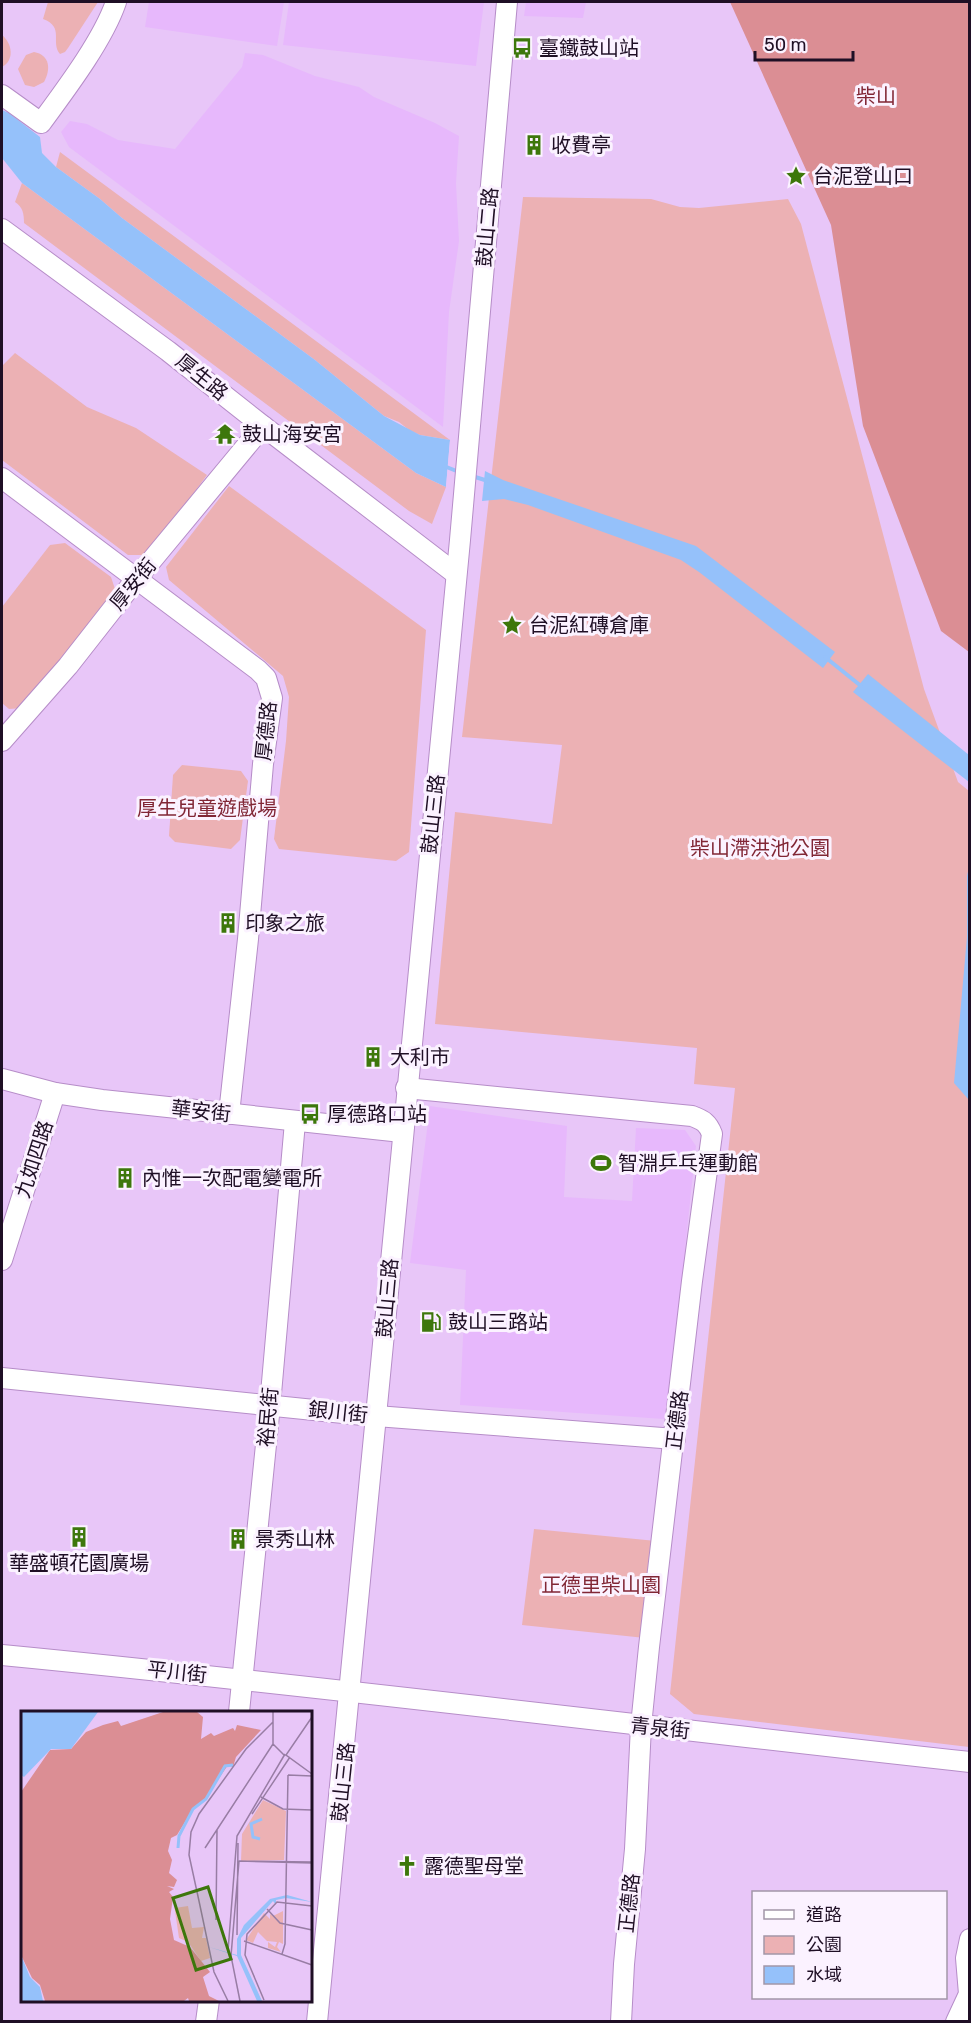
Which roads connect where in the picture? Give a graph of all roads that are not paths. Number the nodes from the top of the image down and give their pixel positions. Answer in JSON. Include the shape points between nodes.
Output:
{"nodes":[{"id":1,"x":116,"y":2,"type":"edge"},
{"id":2,"x":507,"y":2,"type":"edge"},
{"id":3,"x":2,"y":94,"type":"edge"},
{"id":4,"x":2,"y":230,"type":"edge"},
{"id":5,"x":263,"y":426,"type":"junction"},
{"id":6,"x":2,"y":478,"type":"edge"},
{"id":7,"x":456,"y":574,"type":"junction"},
{"id":8,"x":137,"y":578,"type":"junction"},
{"id":9,"x":2,"y":741,"type":"edge"},
{"id":10,"x":2,"y":1079,"type":"edge"},
{"id":11,"x":406,"y":1088,"type":"junction"},
{"id":12,"x":55,"y":1093,"type":"junction"},
{"id":13,"x":229,"y":1114,"type":"junction"},
{"id":14,"x":295,"y":1122,"type":"junction"},
{"id":15,"x":402,"y":1132,"type":"junction"},
{"id":16,"x":2,"y":1260,"type":"edge"},
{"id":17,"x":2,"y":1377,"type":"edge"},
{"id":18,"x":270,"y":1405,"type":"junction"},
{"id":19,"x":377,"y":1416,"type":"junction"},
{"id":20,"x":675,"y":1439,"type":"junction"},
{"id":21,"x":2,"y":1655,"type":"edge"},
{"id":22,"x":244,"y":1680,"type":"junction"},
{"id":23,"x":352,"y":1691,"type":"junction"},
{"id":24,"x":239,"y":1711,"type":"edge"},
{"id":25,"x":641,"y":1726,"type":"junction"},
{"id":26,"x":969,"y":1762,"type":"edge"},
{"id":27,"x":969,"y":1939,"type":"edge"},
{"id":28,"x":209,"y":2002,"type":"edge"},
{"id":29,"x":206,"y":2022,"type":"edge"},
{"id":30,"x":317,"y":2022,"type":"edge"},
{"id":31,"x":621,"y":2022,"type":"edge"},
{"id":32,"x":956,"y":2022,"type":"edge"}],
"edges":[{"from":1,"to":3,"type":"street","via":[[101,33],[41,123]]},
{"from":2,"to":7,"type":"street","name":"鼓山二路"},
{"from":4,"to":5,"type":"street","name":"厚生路"},
{"from":5,"to":7,"type":"street","name":"厚生路"},
{"from":5,"to":8,"type":"street","name":"厚安街"},
{"from":6,"to":8,"type":"street","name":"厚德路"},
{"from":7,"to":11,"type":"street","name":"鼓山三路"},
{"from":8,"to":9,"type":"street","name":"厚安街"},
{"from":8,"to":13,"type":"street","name":"厚德路","via":[[258,670],[270,687]]},
{"from":10,"to":12,"type":"street","name":"華安街"},
{"from":11,"to":15,"type":"street","name":"鼓山三路"},
{"from":11,"to":20,"type":"street","name":"正德路","via":[[692,1116],[709,1125],[712,1134]]},
{"from":12,"to":13,"type":"street","name":"華安街"},
{"from":12,"to":16,"type":"street","name":"九如四路"},
{"from":13,"to":14,"type":"street","name":"華安街"},
{"from":14,"to":15,"type":"street","name":"華安街"},
{"from":14,"to":18,"type":"street","name":"裕民街"},
{"from":15,"to":19,"type":"street","name":"鼓山三路"},
{"from":17,"to":18,"type":"street","name":"銀川街"},
{"from":18,"to":19,"type":"street","name":"銀川街"},
{"from":18,"to":22,"type":"street","name":"裕民街"},
{"from":19,"to":20,"type":"street","name":"銀川街"},
{"from":19,"to":23,"type":"street","name":"鼓山三路"},
{"from":20,"to":25,"type":"street","name":"正德路"},
{"from":21,"to":22,"type":"street","name":"平川街"},
{"from":22,"to":23,"type":"street","name":"平川街"},
{"from":22,"to":24,"type":"street","name":"裕民街"},
{"from":23,"to":25,"type":"street","name":"青泉街"},
{"from":23,"to":30,"type":"street","name":"鼓山三路"},
{"from":25,"to":26,"type":"street","name":"青泉街"},
{"from":25,"to":31,"type":"street","name":"正德路"},
{"from":27,"to":32,"type":"street","via":[[969,1994]]},
{"from":28,"to":29,"type":"street"}]}
